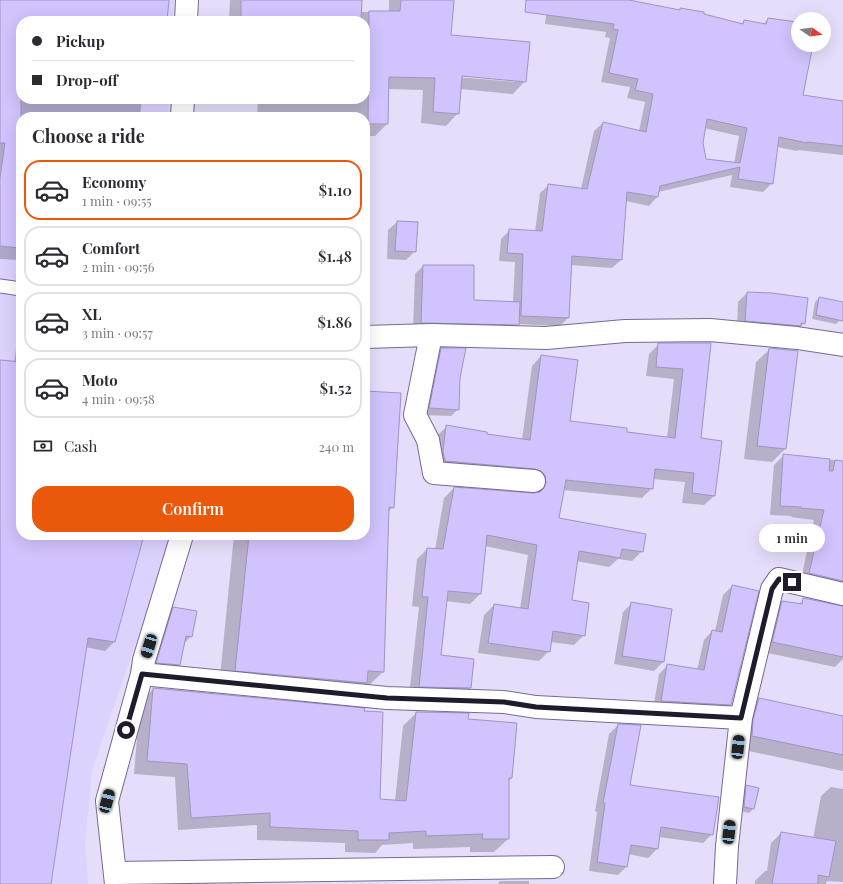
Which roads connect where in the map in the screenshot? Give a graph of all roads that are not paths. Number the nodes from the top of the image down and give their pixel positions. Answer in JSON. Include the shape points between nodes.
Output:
{"nodes":[{"id":1,"x":187,"y":0,"type":"edge"},
{"id":2,"x":186,"y":16,"type":"edge"},
{"id":3,"x":0,"y":286,"type":"edge"},
{"id":4,"x":16,"y":288,"type":"edge"},
{"id":5,"x":431,"y":335,"type":"junction"},
{"id":6,"x":370,"y":337,"type":"edge"},
{"id":7,"x":843,"y":345,"type":"edge"},
{"id":8,"x":534,"y":481,"type":"dead end"},
{"id":9,"x":180,"y":540,"type":"edge"},
{"id":10,"x":843,"y":594,"type":"edge"},
{"id":11,"x":142,"y":674,"type":"junction"},
{"id":12,"x":741,"y":718,"type":"junction"},
{"id":13,"x":553,"y":867,"type":"dead end"},
{"id":14,"x":116,"y":879,"type":"edge"},
{"id":15,"x":725,"y":884,"type":"edge"}],
"edges":[{"from":1,"to":2,"type":"street"},
{"from":3,"to":4,"type":"lane"},
{"from":5,"to":6,"type":"street"},
{"from":5,"to":7,"type":"street","via":[[546,338],[626,331],[710,330]]},
{"from":5,"to":8,"type":"street","via":[[415,415],[428,440],[434,473]]},
{"from":9,"to":11,"type":"street"},
{"from":10,"to":12,"type":"street","via":[[779,579],[772,589]]},
{"from":11,"to":12,"type":"street","via":[[387,698],[504,702],[536,707]]},
{"from":11,"to":14,"type":"street","via":[[107,801]]},
{"from":12,"to":15,"type":"street"},
{"from":13,"to":14,"type":"street"}]}
